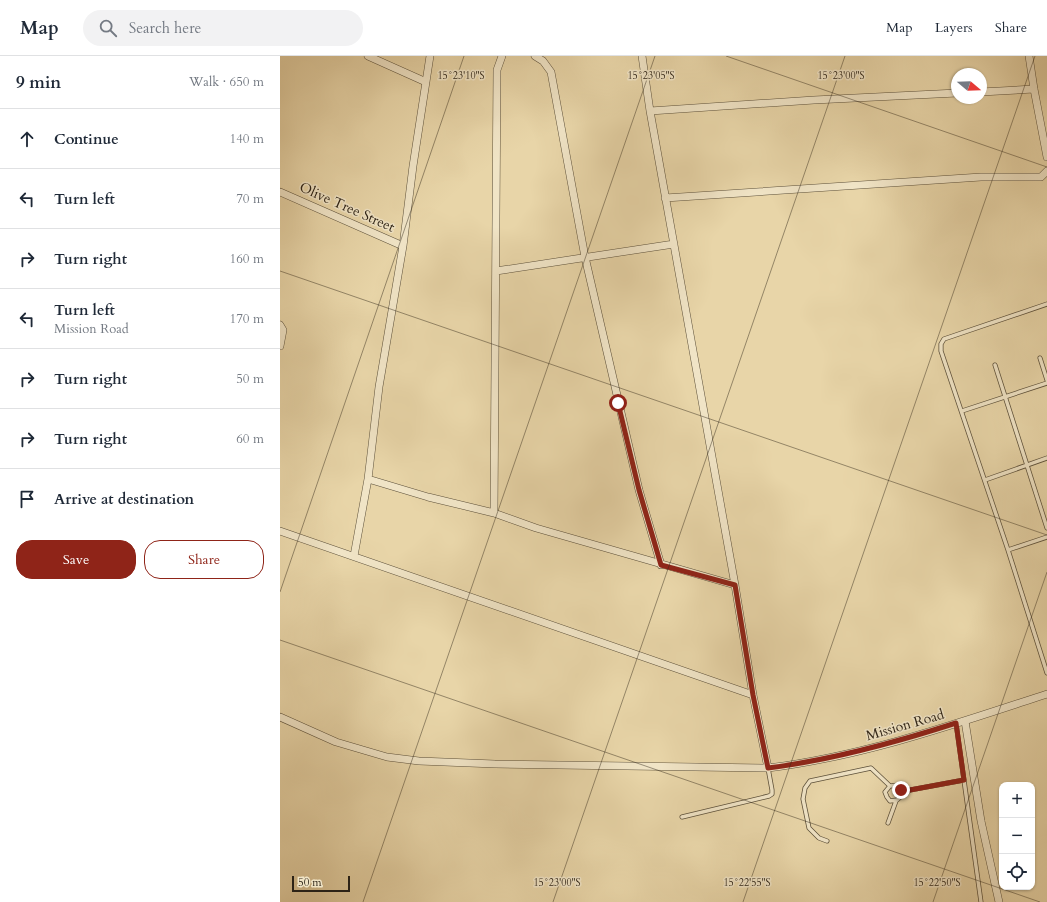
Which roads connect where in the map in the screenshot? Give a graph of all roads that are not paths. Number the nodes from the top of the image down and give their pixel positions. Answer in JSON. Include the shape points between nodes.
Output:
{"nodes":[{"id":1,"x":368,"y":56,"type":"edge"},
{"id":2,"x":430,"y":56,"type":"edge"},
{"id":3,"x":502,"y":56,"type":"edge"},
{"id":4,"x":535,"y":56,"type":"edge"},
{"id":5,"x":642,"y":56,"type":"edge"},
{"id":6,"x":1030,"y":56,"type":"edge"},
{"id":7,"x":426,"y":82,"type":"junction"},
{"id":8,"x":1034,"y":89,"type":"junction"},
{"id":9,"x":987,"y":92,"type":"edge"},
{"id":10,"x":951,"y":93,"type":"edge"},
{"id":11,"x":650,"y":111,"type":"junction"},
{"id":12,"x":1047,"y":157,"type":"edge"},
{"id":13,"x":1047,"y":171,"type":"edge"},
{"id":14,"x":280,"y":192,"type":"edge"},
{"id":15,"x":665,"y":198,"type":"junction"},
{"id":16,"x":674,"y":244,"type":"junction"},
{"id":17,"x":403,"y":246,"type":"junction"},
{"id":18,"x":585,"y":257,"type":"junction"},
{"id":19,"x":496,"y":271,"type":"junction"},
{"id":20,"x":1047,"y":304,"type":"edge"},
{"id":21,"x":280,"y":325,"type":"edge"},
{"id":22,"x":280,"y":346,"type":"edge"},
{"id":23,"x":1040,"y":358,"type":"dead end"},
{"id":24,"x":995,"y":365,"type":"dead end"},
{"id":25,"x":1047,"y":380,"type":"edge"},
{"id":26,"x":1047,"y":383,"type":"edge"},
{"id":27,"x":1005,"y":396,"type":"junction"},
{"id":28,"x":962,"y":411,"type":"junction"},
{"id":29,"x":1047,"y":458,"type":"edge"},
{"id":30,"x":1027,"y":465,"type":"junction"},
{"id":31,"x":368,"y":479,"type":"junction"},
{"id":32,"x":985,"y":480,"type":"junction"},
{"id":33,"x":494,"y":513,"type":"junction"},
{"id":34,"x":1047,"y":528,"type":"edge"},
{"id":35,"x":280,"y":531,"type":"edge"},
{"id":36,"x":1047,"y":537,"type":"edge"},
{"id":37,"x":1008,"y":550,"type":"junction"},
{"id":38,"x":354,"y":556,"type":"junction"},
{"id":39,"x":661,"y":565,"type":"junction"},
{"id":40,"x":735,"y":585,"type":"junction"},
{"id":41,"x":1047,"y":673,"type":"edge"},
{"id":42,"x":1047,"y":694,"type":"edge"},
{"id":43,"x":753,"y":695,"type":"junction"},
{"id":44,"x":280,"y":717,"type":"edge"},
{"id":45,"x":965,"y":721,"type":"junction"},
{"id":46,"x":956,"y":723,"type":"junction"},
{"id":47,"x":768,"y":768,"type":"junction"},
{"id":48,"x":964,"y":780,"type":"junction"},
{"id":49,"x":890,"y":786,"type":"junction"},
{"id":50,"x":900,"y":788,"type":"junction"},
{"id":51,"x":910,"y":790,"type":"junction"},
{"id":52,"x":901,"y":796,"type":"junction"},
{"id":53,"x":896,"y":801,"type":"junction"},
{"id":54,"x":682,"y":817,"type":"dead end"},
{"id":55,"x":888,"y":823,"type":"dead end"},
{"id":56,"x":827,"y":841,"type":"dead end"},
{"id":57,"x":981,"y":902,"type":"edge"},
{"id":58,"x":998,"y":902,"type":"edge"}],
"edges":[{"from":1,"to":7,"type":"street"},
{"from":2,"to":7,"type":"street"},
{"from":3,"to":19,"type":"street","via":[[497,70]]},
{"from":4,"to":18,"type":"street","via":[[543,61],[551,72]]},
{"from":5,"to":11,"type":"street"},
{"from":6,"to":8,"type":"street"},
{"from":7,"to":17,"type":"street"},
{"from":8,"to":9,"type":"street"},
{"from":8,"to":12,"type":"street"},
{"from":10,"to":11,"type":"street"},
{"from":11,"to":15,"type":"street"},
{"from":13,"to":15,"type":"street","via":[[1041,177],[981,177]]},
{"from":14,"to":17,"type":"street","name":"Olive Tree Street"},
{"from":15,"to":16,"type":"street"},
{"from":16,"to":18,"type":"street"},
{"from":16,"to":40,"type":"street"},
{"from":17,"to":31,"type":"street","via":[[379,388]]},
{"from":18,"to":19,"type":"street"},
{"from":18,"to":39,"type":"street","via":[[639,490]]},
{"from":19,"to":33,"type":"street"},
{"from":20,"to":28,"type":"lane","via":[[944,339],[941,350]]},
{"from":21,"to":22,"type":"street","via":[[283,330]]},
{"from":23,"to":25,"type":"lane"},
{"from":24,"to":27,"type":"lane"},
{"from":26,"to":27,"type":"lane"},
{"from":27,"to":28,"type":"lane"},
{"from":27,"to":30,"type":"lane"},
{"from":28,"to":32,"type":"lane"},
{"from":29,"to":30,"type":"lane"},
{"from":30,"to":32,"type":"lane"},
{"from":30,"to":34,"type":"lane"},
{"from":31,"to":33,"type":"street"},
{"from":31,"to":38,"type":"street"},
{"from":32,"to":37,"type":"lane"},
{"from":33,"to":39,"type":"street"},
{"from":35,"to":38,"type":"street"},
{"from":36,"to":37,"type":"lane"},
{"from":37,"to":41,"type":"lane"},
{"from":38,"to":43,"type":"street"},
{"from":39,"to":40,"type":"street"},
{"from":40,"to":43,"type":"street"},
{"from":42,"to":45,"type":"street","name":"Mission Road"},
{"from":43,"to":47,"type":"street"},
{"from":44,"to":47,"type":"street","name":"Mission Road","via":[[336,742],[387,757],[419,761]]},
{"from":45,"to":46,"type":"street","name":"Mission Road"},
{"from":45,"to":58,"type":"street","via":[[981,821]]},
{"from":46,"to":47,"type":"street","name":"Mission Road","via":[[854,753]]},
{"from":46,"to":48,"type":"lane"},
{"from":47,"to":54,"type":"lane","via":[[772,790],[769,796]]},
{"from":48,"to":51,"type":"lane"},
{"from":48,"to":57,"type":"lane"},
{"from":49,"to":50,"type":"lane","via":[[896,785]]},
{"from":49,"to":53,"type":"lane","via":[[886,789],[886,795],[890,801]]},
{"from":49,"to":56,"type":"lane","via":[[871,768],[810,781],[805,788],[803,799],[808,828],[819,838]]},
{"from":50,"to":51,"type":"lane"},
{"from":50,"to":52,"type":"lane"},
{"from":51,"to":52,"type":"lane"},
{"from":52,"to":53,"type":"lane"},
{"from":53,"to":55,"type":"lane"}]}
